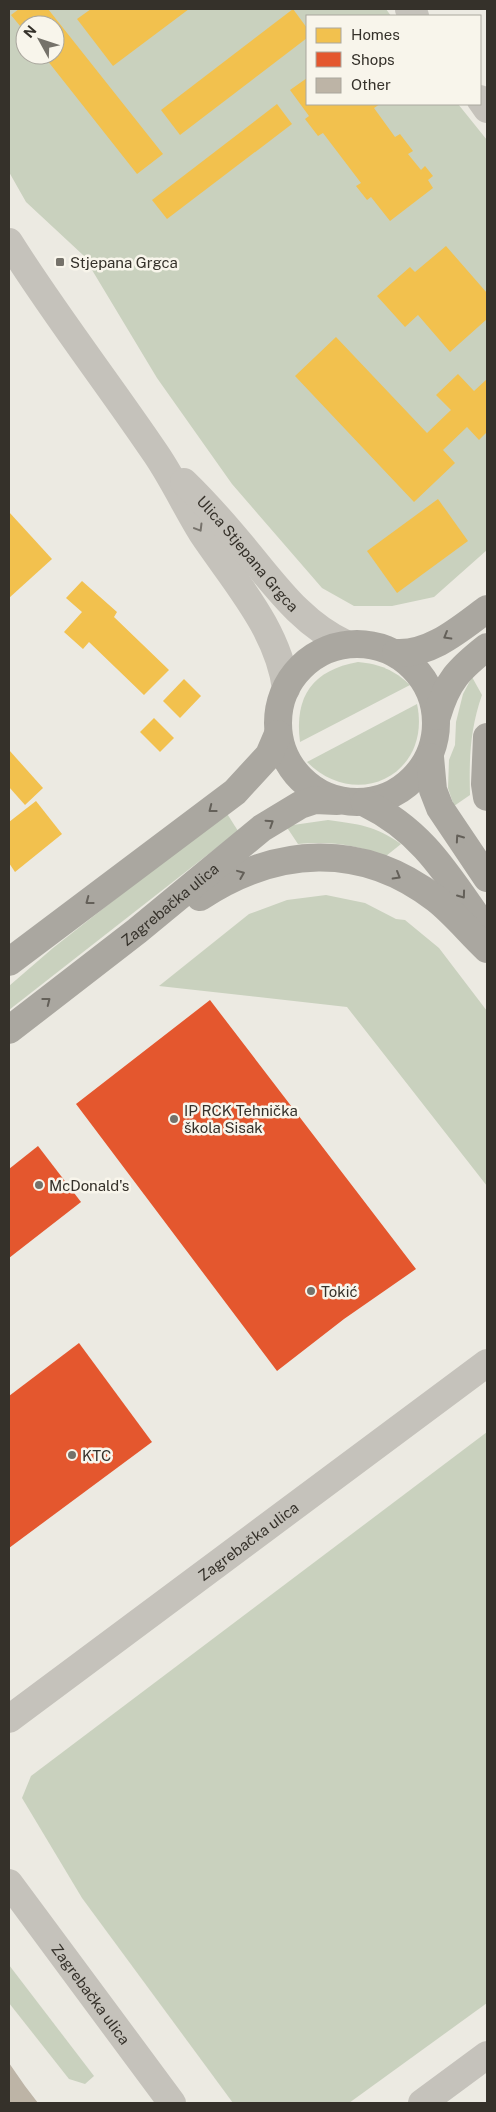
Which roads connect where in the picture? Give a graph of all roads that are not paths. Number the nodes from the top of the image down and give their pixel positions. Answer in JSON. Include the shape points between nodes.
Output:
{"nodes":[{"id":1,"x":9,"y":242,"type":"edge"},
{"id":2,"x":157,"y":455,"type":"junction"},
{"id":3,"x":487,"y":608,"type":"edge"},
{"id":4,"x":346,"y":644,"type":"junction"},
{"id":5,"x":487,"y":647,"type":"edge"},
{"id":6,"x":396,"y":653,"type":"junction"},
{"id":7,"x":286,"y":688,"type":"junction"},
{"id":8,"x":437,"y":716,"type":"junction"},
{"id":9,"x":278,"y":734,"type":"junction"},
{"id":10,"x":487,"y":737,"type":"edge"},
{"id":11,"x":430,"y":757,"type":"junction"},
{"id":12,"x":487,"y":797,"type":"edge"},
{"id":13,"x":352,"y":802,"type":"junction"},
{"id":14,"x":487,"y":878,"type":"edge"},
{"id":15,"x":137,"y":931,"type":"junction"},
{"id":16,"x":487,"y":931,"type":"edge"},
{"id":17,"x":487,"y":950,"type":"edge"},
{"id":18,"x":9,"y":962,"type":"edge"},
{"id":19,"x":9,"y":1030,"type":"edge"},
{"id":20,"x":487,"y":1364,"type":"edge"},
{"id":21,"x":9,"y":1719,"type":"edge"},
{"id":22,"x":9,"y":1883,"type":"edge"},
{"id":23,"x":487,"y":2055,"type":"edge"},
{"id":24,"x":172,"y":2103,"type":"edge"},
{"id":25,"x":422,"y":2103,"type":"edge"}],
"edges":[{"from":1,"to":2,"type":"street","name":"Ulica Stjepana Grgca","via":[[39,290]]},
{"from":2,"to":4,"type":"street","name":"Ulica Stjepana Grgca","via":[[201,498],[288,602],[318,628]]},
{"from":2,"to":7,"type":"street","name":"Ulica Stjepana Grgca","one_way":true,"via":[[201,531],[261,620],[278,653]]},
{"from":3,"to":6,"type":"main road","one_way":true,"via":[[426,648],[409,654]]},
{"from":4,"to":6,"type":"main road","via":[[372,645]]},
{"from":4,"to":7,"type":"main road","via":[[327,649],[310,659]]},
{"from":5,"to":8,"type":"main road","via":[[453,679],[444,693]]},
{"from":6,"to":8,"type":"main road","via":[[417,670],[430,691]]},
{"from":7,"to":9,"type":"main road","via":[[279,711]]},
{"from":8,"to":11,"type":"main road","via":[[436,737]]},
{"from":9,"to":13,"type":"main road","via":[[285,757],[298,777],[316,792]]},
{"from":9,"to":18,"type":"main road","one_way":true,"via":[[269,755],[235,792]]},
{"from":10,"to":12,"type":"main road"},
{"from":11,"to":13,"type":"main road","via":[[403,789],[384,798]]},
{"from":14,"to":11,"type":"main road","one_way":true,"via":[[440,808],[433,790]]},
{"from":15,"to":13,"type":"main road","name":"Zagrebačka ulica","one_way":true,"via":[[268,824],[315,800]]},
{"from":13,"to":16,"type":"main road","one_way":true,"via":[[389,815],[429,850]]},
{"from":15,"to":17,"type":"main road","one_way":true,"via":[[179,910],[224,881],[261,866],[330,856],[366,863],[400,877],[436,899]]},
{"from":19,"to":15,"type":"main road","name":"Zagrebačka ulica","one_way":true},
{"from":20,"to":21,"type":"street","name":"Zagrebačka ulica"},
{"from":22,"to":24,"type":"street","name":"Zagrebačka ulica"},
{"from":23,"to":25,"type":"street"}]}
